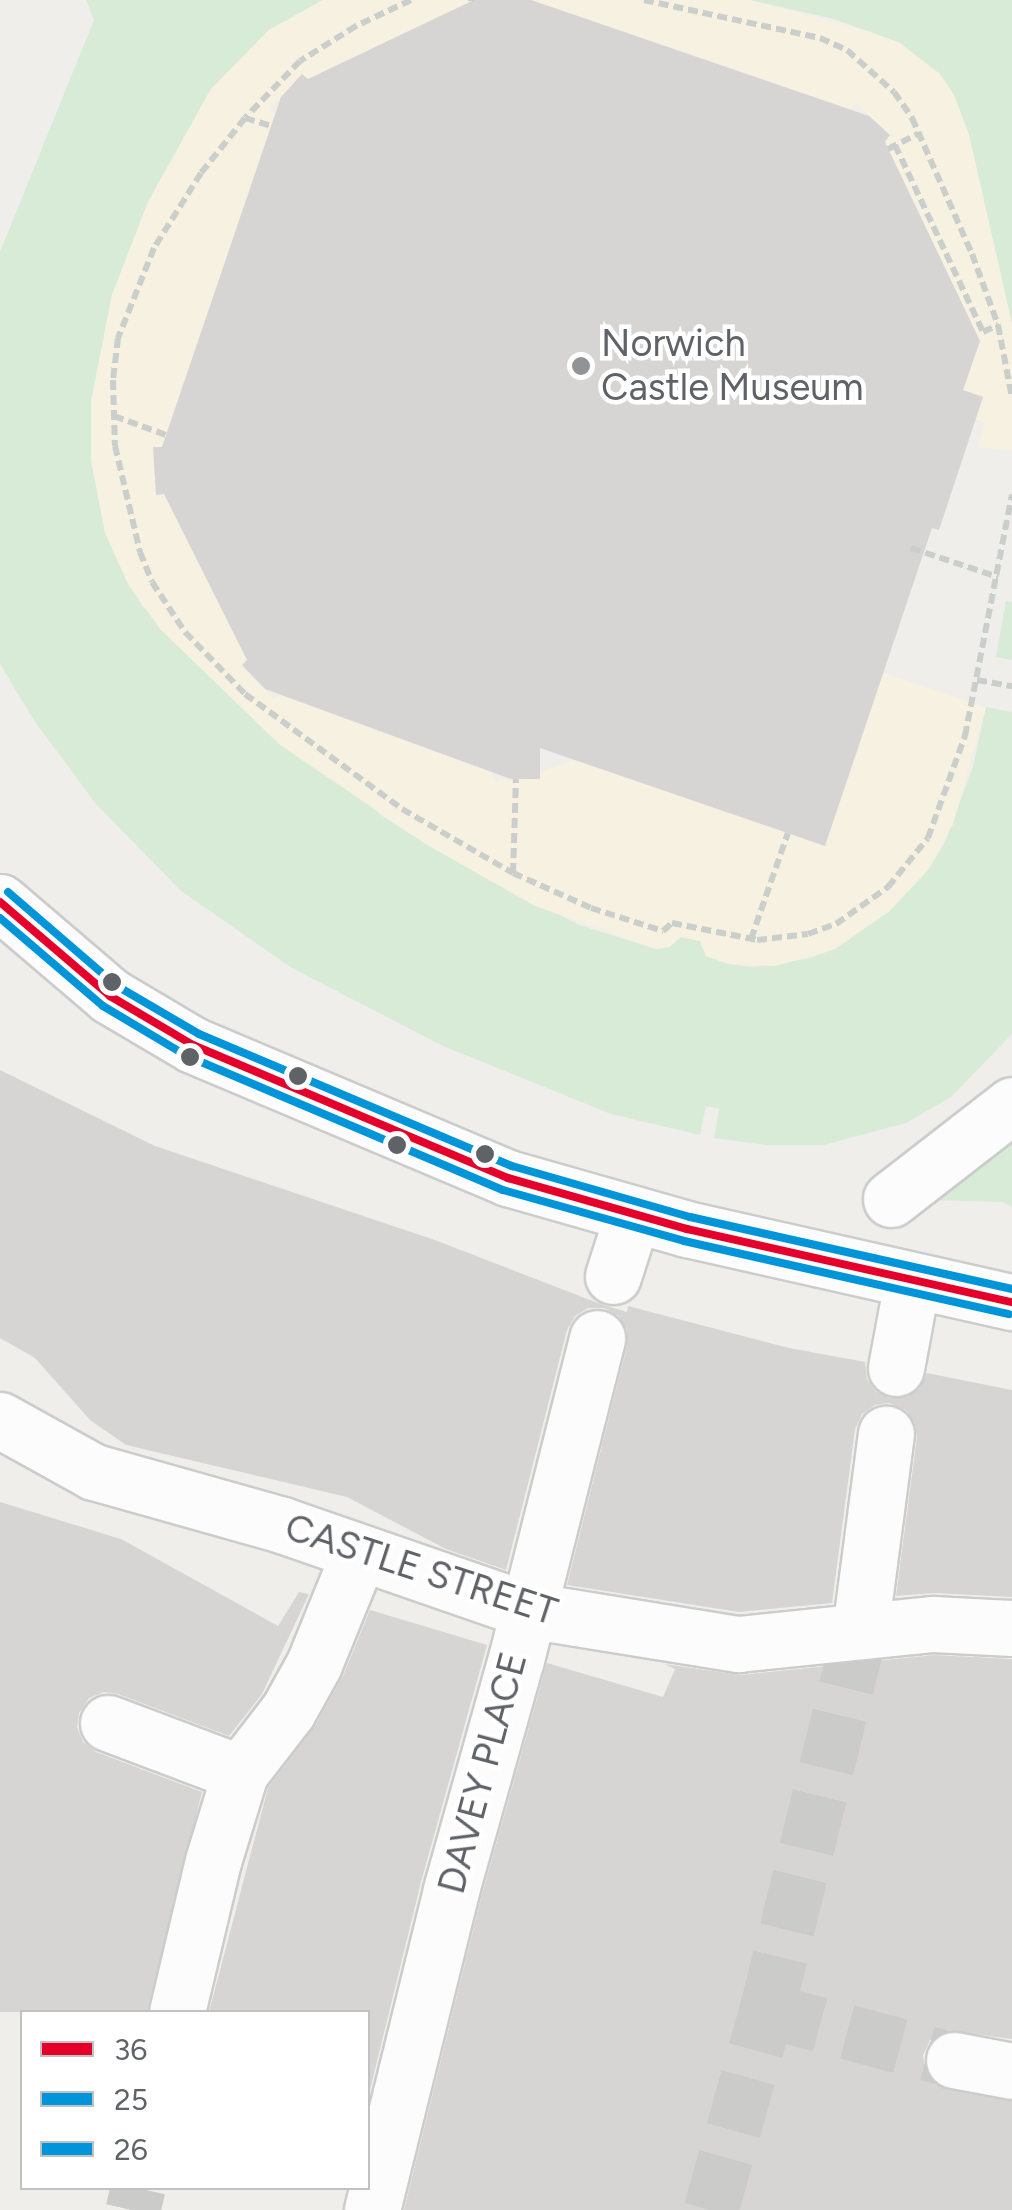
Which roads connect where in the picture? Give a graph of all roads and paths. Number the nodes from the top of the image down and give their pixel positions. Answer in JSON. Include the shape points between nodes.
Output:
{"nodes":[{"id":1,"x":411,"y":0,"type":"edge"},
{"id":2,"x":644,"y":0,"type":"edge"},
{"id":3,"x":246,"y":118,"type":"junction"},
{"id":4,"x":271,"y":126,"type":"dead end"},
{"id":5,"x":918,"y":134,"type":"junction"},
{"id":6,"x":998,"y":325,"type":"junction"},
{"id":7,"x":1012,"y":398,"type":"edge"},
{"id":8,"x":114,"y":416,"type":"junction"},
{"id":9,"x":166,"y":435,"type":"dead end"},
{"id":10,"x":1012,"y":495,"type":"edge"},
{"id":11,"x":911,"y":548,"type":"dead end"},
{"id":12,"x":998,"y":577,"type":"junction"},
{"id":13,"x":977,"y":680,"type":"junction"},
{"id":14,"x":1012,"y":686,"type":"edge"},
{"id":15,"x":516,"y":780,"type":"dead end"},
{"id":16,"x":788,"y":833,"type":"dead end"},
{"id":17,"x":514,"y":873,"type":"junction"},
{"id":18,"x":0,"y":902,"type":"edge"},
{"id":19,"x":751,"y":938,"type":"junction"},
{"id":20,"x":1012,"y":1105,"type":"edge"},
{"id":21,"x":891,"y":1199,"type":"dead end"},
{"id":22,"x":633,"y":1214,"type":"junction"},
{"id":23,"x":614,"y":1276,"type":"dead end"},
{"id":24,"x":912,"y":1282,"type":"junction"},
{"id":25,"x":1012,"y":1302,"type":"edge"},
{"id":26,"x":597,"y":1338,"type":"dead end"},
{"id":27,"x":896,"y":1368,"type":"dead end"},
{"id":28,"x":0,"y":1420,"type":"edge"},
{"id":29,"x":886,"y":1434,"type":"dead end"},
{"id":30,"x":359,"y":1553,"type":"junction"},
{"id":31,"x":527,"y":1610,"type":"junction"},
{"id":32,"x":1012,"y":1628,"type":"edge"},
{"id":33,"x":860,"y":1631,"type":"junction"},
{"id":34,"x":108,"y":1722,"type":"dead end"},
{"id":35,"x":240,"y":1773,"type":"junction"},
{"id":36,"x":178,"y":2010,"type":"edge"},
{"id":37,"x":954,"y":2060,"type":"tunnel mouth"},
{"id":38,"x":1012,"y":2070,"type":"edge"},
{"id":39,"x":372,"y":2210,"type":"edge"}],
"edges":[{"from":1,"to":3,"type":"path","via":[[300,61]]},
{"from":2,"to":5,"type":"path","via":[[780,27],[847,50],[894,92]]},
{"from":3,"to":4,"type":"path"},
{"from":3,"to":8,"type":"path","via":[[200,172],[136,285],[118,338]]},
{"from":5,"to":6,"type":"path"},
{"from":5,"to":6,"type":"path","via":[[892,147],[972,315],[983,332]]},
{"from":6,"to":7,"type":"path"},
{"from":8,"to":9,"type":"path"},
{"from":8,"to":17,"type":"path","via":[[131,526],[152,582],[185,632],[302,739],[402,809]]},
{"from":10,"to":12,"type":"path"},
{"from":11,"to":12,"type":"path"},
{"from":12,"to":13,"type":"path"},
{"from":13,"to":14,"type":"path"},
{"from":13,"to":19,"type":"path","via":[[944,803],[908,867],[836,924],[783,940]]},
{"from":15,"to":17,"type":"path"},
{"from":16,"to":19,"type":"path"},
{"from":17,"to":19,"type":"path","via":[[641,926],[662,931],[672,924]]},
{"from":18,"to":22,"type":"street","via":[[110,996],[193,1044],[508,1178]]},
{"from":20,"to":21,"type":"street"},
{"from":22,"to":23,"type":"street"},
{"from":22,"to":24,"type":"street"},
{"from":24,"to":25,"type":"street"},
{"from":24,"to":27,"type":"street"},
{"from":26,"to":31,"type":"street","name":"DAVEY PLACE"},
{"from":28,"to":30,"type":"street","name":"CASTLE STREET","via":[[94,1472]]},
{"from":29,"to":33,"type":"street"},
{"from":30,"to":31,"type":"street","name":"CASTLE STREET"},
{"from":30,"to":35,"type":"street","via":[[314,1664]]},
{"from":31,"to":33,"type":"street","name":"CASTLE STREET","via":[[738,1644]]},
{"from":31,"to":39,"type":"street","name":"DAVEY PLACE"},
{"from":32,"to":33,"type":"street","name":"CASTLE STREET","via":[[933,1624]]},
{"from":34,"to":35,"type":"street"},
{"from":35,"to":36,"type":"street"},
{"from":37,"to":38,"type":"street"}]}
